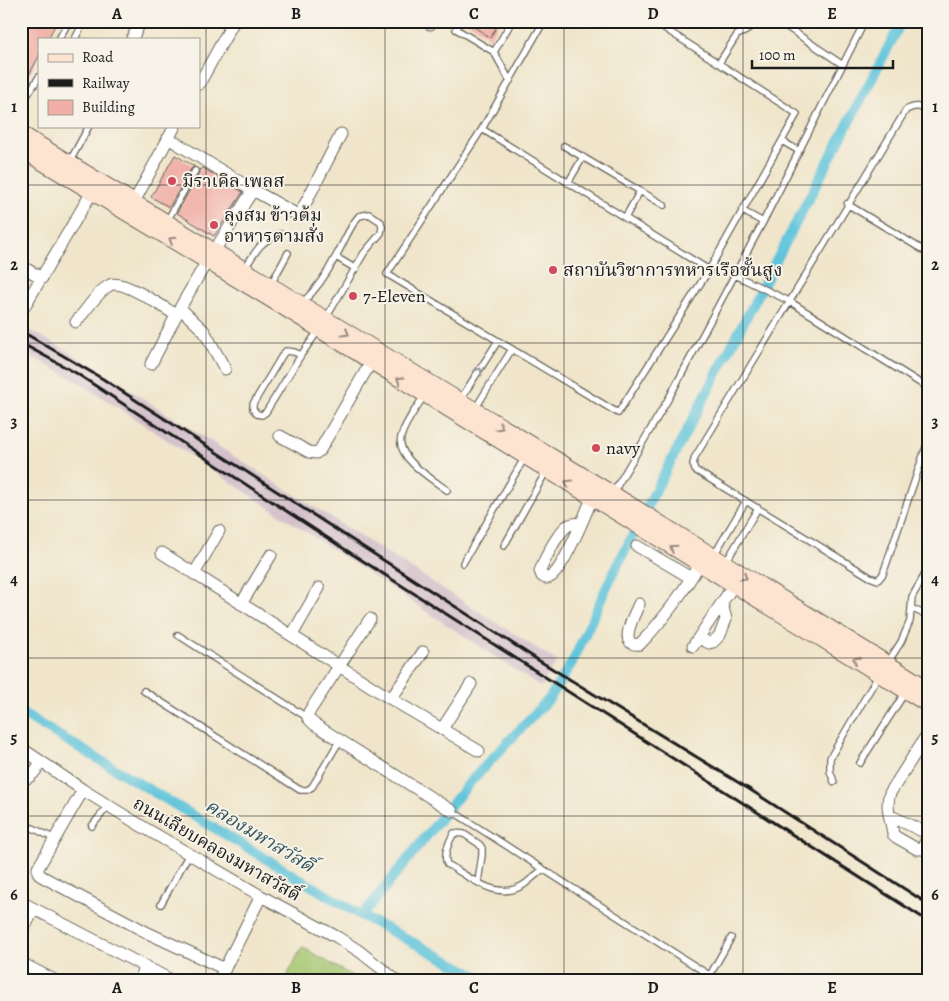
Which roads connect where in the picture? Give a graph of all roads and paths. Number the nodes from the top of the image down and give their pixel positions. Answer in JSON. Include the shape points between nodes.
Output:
{"nodes":[{"id":1,"x":68,"y":21,"type":"edge"},
{"id":2,"x":79,"y":21,"type":"edge"},
{"id":3,"x":141,"y":21,"type":"edge"},
{"id":4,"x":234,"y":21,"type":"edge"},
{"id":5,"x":461,"y":21,"type":"edge"},
{"id":6,"x":512,"y":21,"type":"edge"},
{"id":7,"x":544,"y":21,"type":"edge"},
{"id":8,"x":653,"y":21,"type":"edge"},
{"id":9,"x":755,"y":21,"type":"edge"},
{"id":10,"x":778,"y":21,"type":"edge"},
{"id":11,"x":865,"y":21,"type":"edge"},
{"id":12,"x":60,"y":38,"type":"edge"},
{"id":13,"x":76,"y":38,"type":"edge"},
{"id":14,"x":132,"y":38,"type":"edge"},
{"id":15,"x":494,"y":52,"type":"junction"},
{"id":16,"x":718,"y":63,"type":"junction"},
{"id":17,"x":843,"y":65,"type":"junction"},
{"id":18,"x":510,"y":81,"type":"junction"},
{"id":19,"x":200,"y":82,"type":"edge"},
{"id":20,"x":36,"y":86,"type":"edge"},
{"id":21,"x":21,"y":105,"type":"edge"},
{"id":22,"x":928,"y":111,"type":"edge"},
{"id":23,"x":88,"y":128,"type":"edge"},
{"id":24,"x":174,"y":128,"type":"edge"},
{"id":25,"x":482,"y":129,"type":"junction"},
{"id":26,"x":21,"y":134,"type":"edge"},
{"id":27,"x":341,"y":134,"type":"dead end"},
{"id":28,"x":168,"y":138,"type":"junction"},
{"id":29,"x":782,"y":141,"type":"junction"},
{"id":30,"x":564,"y":146,"type":"dead end"},
{"id":31,"x":21,"y":149,"type":"edge"},
{"id":32,"x":799,"y":151,"type":"junction"},
{"id":33,"x":583,"y":157,"type":"junction"},
{"id":34,"x":69,"y":163,"type":"junction"},
{"id":35,"x":195,"y":171,"type":"dead end"},
{"id":36,"x":568,"y":183,"type":"junction"},
{"id":37,"x":95,"y":186,"type":"junction"},
{"id":38,"x":252,"y":190,"type":"junction"},
{"id":39,"x":640,"y":191,"type":"junction"},
{"id":40,"x":134,"y":202,"type":"junction"},
{"id":41,"x":847,"y":204,"type":"junction"},
{"id":42,"x":664,"y":205,"type":"dead end"},
{"id":43,"x":742,"y":211,"type":"junction"},
{"id":44,"x":625,"y":218,"type":"junction"},
{"id":45,"x":166,"y":222,"type":"junction"},
{"id":46,"x":763,"y":222,"type":"junction"},
{"id":47,"x":280,"y":234,"type":"dead end"},
{"id":48,"x":288,"y":253,"type":"dead end"},
{"id":49,"x":928,"y":253,"type":"edge"},
{"id":50,"x":210,"y":256,"type":"junction"},
{"id":51,"x":336,"y":257,"type":"junction"},
{"id":52,"x":21,"y":266,"type":"edge"},
{"id":53,"x":356,"y":268,"type":"junction"},
{"id":54,"x":244,"y":270,"type":"junction"},
{"id":55,"x":709,"y":270,"type":"junction"},
{"id":56,"x":737,"y":276,"type":"junction"},
{"id":57,"x":42,"y":278,"type":"junction"},
{"id":58,"x":270,"y":286,"type":"junction"},
{"id":59,"x":786,"y":300,"type":"junction"},
{"id":60,"x":301,"y":305,"type":"junction"},
{"id":61,"x":178,"y":311,"type":"junction"},
{"id":62,"x":21,"y":312,"type":"edge"},
{"id":63,"x":76,"y":322,"type":"dead end"},
{"id":64,"x":322,"y":325,"type":"junction"},
{"id":65,"x":498,"y":341,"type":"junction"},
{"id":66,"x":512,"y":349,"type":"junction"},
{"id":67,"x":301,"y":355,"type":"junction"},
{"id":68,"x":371,"y":362,"type":"junction"},
{"id":69,"x":151,"y":364,"type":"dead end"},
{"id":70,"x":225,"y":369,"type":"dead end"},
{"id":71,"x":928,"y":388,"type":"edge"},
{"id":72,"x":425,"y":395,"type":"junction"},
{"id":73,"x":459,"y":402,"type":"junction"},
{"id":74,"x":474,"y":411,"type":"junction"},
{"id":75,"x":280,"y":436,"type":"dead end"},
{"id":76,"x":928,"y":442,"type":"edge"},
{"id":77,"x":524,"y":457,"type":"junction"},
{"id":78,"x":547,"y":470,"type":"junction"},
{"id":79,"x":447,"y":490,"type":"dead end"},
{"id":80,"x":612,"y":494,"type":"junction"},
{"id":81,"x":592,"y":498,"type":"junction"},
{"id":82,"x":746,"y":501,"type":"junction"},
{"id":83,"x":758,"y":508,"type":"junction"},
{"id":84,"x":628,"y":512,"type":"junction"},
{"id":85,"x":582,"y":523,"type":"junction"},
{"id":86,"x":219,"y":531,"type":"dead end"},
{"id":87,"x":504,"y":546,"type":"dead end"},
{"id":88,"x":637,"y":546,"type":"dead end"},
{"id":89,"x":162,"y":553,"type":"dead end"},
{"id":90,"x":271,"y":555,"type":"dead end"},
{"id":91,"x":463,"y":563,"type":"dead end"},
{"id":92,"x":708,"y":568,"type":"junction"},
{"id":93,"x":928,"y":569,"type":"edge"},
{"id":94,"x":194,"y":574,"type":"junction"},
{"id":95,"x":733,"y":586,"type":"junction"},
{"id":96,"x":320,"y":588,"type":"dead end"},
{"id":97,"x":242,"y":604,"type":"junction"},
{"id":98,"x":639,"y":604,"type":"dead end"},
{"id":99,"x":911,"y":608,"type":"junction"},
{"id":100,"x":928,"y":616,"type":"edge"},
{"id":101,"x":370,"y":619,"type":"dead end"},
{"id":102,"x":178,"y":635,"type":"dead end"},
{"id":103,"x":292,"y":635,"type":"junction"},
{"id":104,"x":696,"y":642,"type":"dead end"},
{"id":105,"x":422,"y":652,"type":"dead end"},
{"id":106,"x":339,"y":666,"type":"junction"},
{"id":107,"x":883,"y":669,"type":"junction"},
{"id":108,"x":471,"y":684,"type":"dead end"},
{"id":109,"x":928,"y":689,"type":"edge"},
{"id":110,"x":144,"y":691,"type":"dead end"},
{"id":111,"x":906,"y":691,"type":"junction"},
{"id":112,"x":391,"y":699,"type":"junction"},
{"id":113,"x":928,"y":704,"type":"edge"},
{"id":114,"x":308,"y":718,"type":"junction"},
{"id":115,"x":442,"y":730,"type":"junction"},
{"id":116,"x":928,"y":733,"type":"edge"},
{"id":117,"x":340,"y":740,"type":"junction"},
{"id":118,"x":21,"y":748,"type":"edge"},
{"id":119,"x":479,"y":751,"type":"dead end"},
{"id":120,"x":41,"y":762,"type":"junction"},
{"id":121,"x":860,"y":763,"type":"dead end"},
{"id":122,"x":21,"y":780,"type":"edge"},
{"id":123,"x":834,"y":782,"type":"dead end"},
{"id":124,"x":83,"y":790,"type":"junction"},
{"id":125,"x":108,"y":806,"type":"junction"},
{"id":126,"x":452,"y":812,"type":"joint"},
{"id":127,"x":889,"y":815,"type":"dead end"},
{"id":128,"x":92,"y":826,"type":"dead end"},
{"id":129,"x":33,"y":828,"type":"dead end"},
{"id":130,"x":55,"y":839,"type":"junction"},
{"id":131,"x":190,"y":854,"type":"junction"},
{"id":132,"x":543,"y":869,"type":"junction"},
{"id":133,"x":478,"y":882,"type":"junction"},
{"id":134,"x":261,"y":896,"type":"junction"},
{"id":135,"x":21,"y":902,"type":"edge"},
{"id":136,"x":161,"y":904,"type":"dead end"},
{"id":137,"x":34,"y":909,"type":"junction"},
{"id":138,"x":21,"y":934,"type":"edge"},
{"id":139,"x":731,"y":938,"type":"dead end"},
{"id":140,"x":21,"y":962,"type":"edge"},
{"id":141,"x":146,"y":967,"type":"junction"},
{"id":142,"x":222,"y":974,"type":"edge"},
{"id":143,"x":710,"y":975,"type":"junction"},
{"id":144,"x":169,"y":979,"type":"edge"},
{"id":145,"x":54,"y":980,"type":"edge"},
{"id":146,"x":139,"y":980,"type":"edge"},
{"id":147,"x":396,"y":980,"type":"edge"},
{"id":148,"x":717,"y":980,"type":"edge"}],
"edges":[{"from":1,"to":12,"type":"lane"},
{"from":2,"to":13,"type":"lane","via":[[80,29]]},
{"from":3,"to":14,"type":"street"},
{"from":4,"to":19,"type":"street"},
{"from":5,"to":15,"type":"lane","via":[[456,29]]},
{"from":6,"to":15,"type":"lane"},
{"from":7,"to":18,"type":"lane"},
{"from":8,"to":16,"type":"lane"},
{"from":9,"to":16,"type":"lane","via":[[737,35]]},
{"from":10,"to":17,"type":"lane"},
{"from":11,"to":17,"type":"lane"},
{"from":15,"to":18,"type":"lane"},
{"from":16,"to":29,"type":"lane","via":[[797,114]]},
{"from":17,"to":32,"type":"lane"},
{"from":18,"to":25,"type":"lane"},
{"from":20,"to":21,"type":"lane"},
{"from":22,"to":41,"type":"lane","via":[[920,106],[906,110]]},
{"from":23,"to":34,"type":"lane"},
{"from":24,"to":28,"type":"street"},
{"from":25,"to":36,"type":"lane"},
{"from":25,"to":65,"type":"lane","via":[[387,274]]},
{"from":26,"to":34,"type":"main road"},
{"from":27,"to":38,"type":"street","via":[[299,213],[293,213]]},
{"from":28,"to":38,"type":"street"},
{"from":28,"to":40,"type":"street"},
{"from":29,"to":32,"type":"lane"},
{"from":29,"to":43,"type":"lane"},
{"from":30,"to":33,"type":"lane"},
{"from":31,"to":37,"type":"main road"},
{"from":32,"to":46,"type":"lane"},
{"from":33,"to":36,"type":"lane"},
{"from":33,"to":39,"type":"lane"},
{"from":34,"to":37,"type":"main road"},
{"from":35,"to":45,"type":"lane"},
{"from":36,"to":44,"type":"lane"},
{"from":37,"to":40,"type":"main road"},
{"from":50,"to":37,"type":"main road","one_way":true},
{"from":37,"to":57,"type":"street"},
{"from":38,"to":50,"type":"street"},
{"from":39,"to":42,"type":"lane"},
{"from":39,"to":44,"type":"lane"},
{"from":40,"to":45,"type":"main road"},
{"from":41,"to":49,"type":"lane"},
{"from":41,"to":59,"type":"lane"},
{"from":43,"to":46,"type":"lane"},
{"from":43,"to":55,"type":"lane"},
{"from":44,"to":55,"type":"lane"},
{"from":45,"to":50,"type":"main road"},
{"from":46,"to":56,"type":"lane"},
{"from":47,"to":54,"type":"lane","via":[[261,244]]},
{"from":48,"to":58,"type":"lane"},
{"from":50,"to":54,"type":"main road"},
{"from":50,"to":61,"type":"street"},
{"from":50,"to":64,"type":"main road"},
{"from":51,"to":53,"type":"lane"},
{"from":51,"to":53,"type":"lane","via":[[354,222],[359,216],[369,214],[381,222],[381,233]]},
{"from":51,"to":60,"type":"lane","via":[[318,287]]},
{"from":52,"to":57,"type":"street"},
{"from":53,"to":64,"type":"lane"},
{"from":54,"to":58,"type":"main road"},
{"from":55,"to":66,"type":"lane","via":[[618,413]]},
{"from":56,"to":59,"type":"lane"},
{"from":56,"to":80,"type":"lane"},
{"from":57,"to":62,"type":"street"},
{"from":58,"to":60,"type":"main road"},
{"from":59,"to":71,"type":"lane"},
{"from":59,"to":82,"type":"lane","via":[[693,464],[695,470]]},
{"from":60,"to":64,"type":"main road"},
{"from":61,"to":63,"type":"street","via":[[126,286],[112,284]]},
{"from":61,"to":69,"type":"street"},
{"from":61,"to":70,"type":"street","via":[[204,331]]},
{"from":64,"to":67,"type":"lane"},
{"from":64,"to":68,"type":"main road"},
{"from":64,"to":73,"type":"main road","one_way":true},
{"from":65,"to":66,"type":"lane"},
{"from":73,"to":65,"type":"lane","one_way":true},
{"from":66,"to":74,"type":"lane"},
{"from":67,"to":67,"type":"lane","via":[[290,350],[283,354],[253,404],[257,414],[266,412]]},
{"from":72,"to":68,"type":"main road","one_way":true},
{"from":68,"to":75,"type":"street","via":[[320,450],[308,452]]},
{"from":72,"to":77,"type":"main road"},
{"from":72,"to":79,"type":"lane","via":[[405,427],[400,445],[416,467]]},
{"from":73,"to":74,"type":"main road"},
{"from":74,"to":80,"type":"main road","one_way":true},
{"from":76,"to":83,"type":"lane","via":[[883,574],[878,580]]},
{"from":77,"to":78,"type":"main road"},
{"from":77,"to":91,"type":"lane"},
{"from":81,"to":78,"type":"main road","one_way":true},
{"from":78,"to":87,"type":"lane"},
{"from":80,"to":84,"type":"main road"},
{"from":81,"to":84,"type":"main road"},
{"from":81,"to":85,"type":"street"},
{"from":82,"to":83,"type":"lane"},
{"from":82,"to":92,"type":"lane"},
{"from":83,"to":92,"type":"lane"},
{"from":84,"to":92,"type":"main road"},
{"from":85,"to":85,"type":"street","via":[[566,527],[559,535],[540,571],[542,576],[546,578],[555,573]]},
{"from":86,"to":94,"type":"street"},
{"from":88,"to":92,"type":"street"},
{"from":89,"to":94,"type":"street"},
{"from":90,"to":97,"type":"street"},
{"from":92,"to":95,"type":"main road"},
{"from":92,"to":98,"type":"street","via":[[664,619],[640,644],[636,644],[631,642],[628,632]]},
{"from":92,"to":107,"type":"main road","one_way":true},
{"from":93,"to":99,"type":"lane","via":[[912,596]]},
{"from":94,"to":97,"type":"street"},
{"from":95,"to":104,"type":"street","via":[[722,604],[726,619],[720,635],[713,642]]},
{"from":107,"to":95,"type":"main road","one_way":true},
{"from":96,"to":103,"type":"street"},
{"from":97,"to":103,"type":"street"},
{"from":99,"to":100,"type":"lane"},
{"from":99,"to":107,"type":"lane","via":[[910,622],[901,642]]},
{"from":101,"to":106,"type":"street"},
{"from":102,"to":114,"type":"lane"},
{"from":103,"to":106,"type":"street"},
{"from":105,"to":112,"type":"street"},
{"from":106,"to":112,"type":"street"},
{"from":106,"to":114,"type":"street"},
{"from":107,"to":109,"type":"main road"},
{"from":107,"to":111,"type":"main road"},
{"from":107,"to":123,"type":"lane","via":[[830,758]]},
{"from":108,"to":115,"type":"street"},
{"from":110,"to":117,"type":"lane","via":[[300,790],[312,787]]},
{"from":111,"to":113,"type":"main road"},
{"from":111,"to":121,"type":"lane"},
{"from":112,"to":115,"type":"street"},
{"from":114,"to":117,"type":"street"},
{"from":115,"to":119,"type":"street"},
{"from":116,"to":127,"type":"street","via":[[890,793],[887,801]]},
{"from":117,"to":126,"type":"street"},
{"from":118,"to":120,"type":"street","name":"ถนนเลียบคลองมหาสวัสดิ์"},
{"from":120,"to":122,"type":"street","via":[[32,775]]},
{"from":120,"to":124,"type":"street","name":"ถนนเลียบคลองมหาสวัสดิ์"},
{"from":124,"to":125,"type":"street","name":"ถนนเลียบคลองมหาสวัสดิ์"},
{"from":124,"to":130,"type":"street"},
{"from":125,"to":128,"type":"lane"},
{"from":125,"to":131,"type":"street","name":"ถนนเลียบคลองมหาสวัสดิ์"},
{"from":126,"to":132,"type":"lane"},
{"from":129,"to":130,"type":"lane"},
{"from":130,"to":142,"type":"street","via":[[38,868],[41,876]]},
{"from":131,"to":134,"type":"street","name":"ถนนเลียบคลองมหาสวัสดิ์"},
{"from":131,"to":136,"type":"lane"},
{"from":132,"to":133,"type":"lane","via":[[524,884],[507,891],[495,890]]},
{"from":132,"to":143,"type":"lane"},
{"from":133,"to":133,"type":"lane","via":[[445,861],[454,833],[464,834],[482,848]]},
{"from":134,"to":142,"type":"street"},
{"from":134,"to":147,"type":"street","name":"ถนนเลียบคลองมหาสวัสดิ์","via":[[337,937]]},
{"from":135,"to":137,"type":"street"},
{"from":137,"to":138,"type":"street"},
{"from":137,"to":141,"type":"street"},
{"from":139,"to":143,"type":"lane"},
{"from":140,"to":145,"type":"street"},
{"from":141,"to":144,"type":"street"},
{"from":141,"to":146,"type":"street"},
{"from":143,"to":148,"type":"lane"}]}
